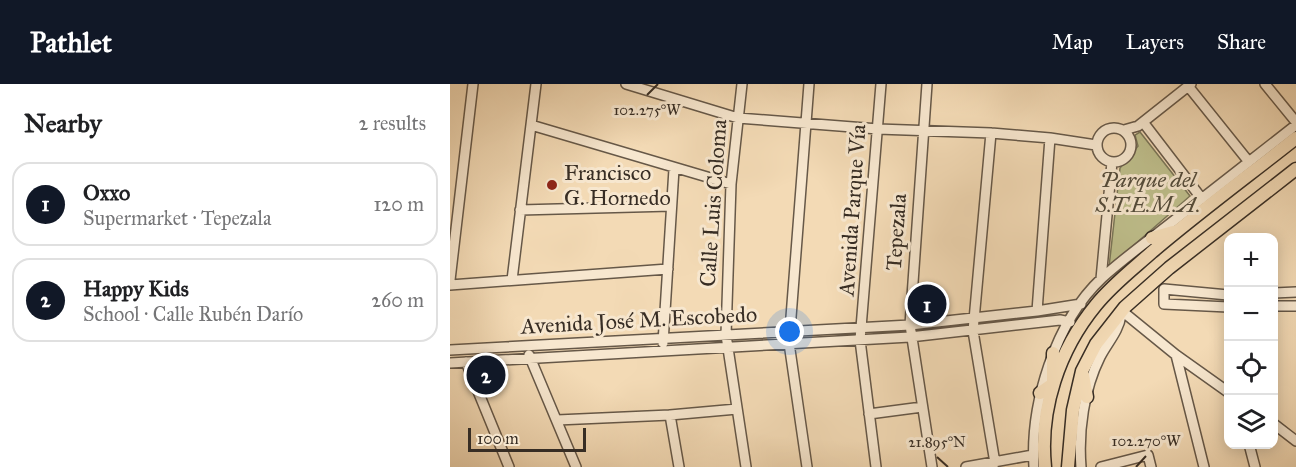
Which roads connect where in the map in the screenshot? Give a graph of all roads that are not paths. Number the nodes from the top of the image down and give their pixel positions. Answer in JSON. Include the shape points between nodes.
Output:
{"nodes":[{"id":1,"x":473,"y":84,"type":"edge"},
{"id":2,"x":536,"y":84,"type":"edge"},
{"id":3,"x":626,"y":84,"type":"edge"},
{"id":4,"x":742,"y":84,"type":"edge"},
{"id":5,"x":809,"y":84,"type":"edge"},
{"id":6,"x":881,"y":84,"type":"edge"},
{"id":7,"x":927,"y":84,"type":"edge"},
{"id":8,"x":1265,"y":84,"type":"edge"},
{"id":9,"x":1190,"y":85,"type":"edge"},
{"id":10,"x":738,"y":118,"type":"junction"},
{"id":11,"x":806,"y":124,"type":"junction"},
{"id":12,"x":1140,"y":124,"type":"junction"},
{"id":13,"x":1296,"y":124,"type":"edge"},
{"id":14,"x":531,"y":125,"type":"junction"},
{"id":15,"x":878,"y":129,"type":"junction"},
{"id":16,"x":1124,"y":130,"type":"junction"},
{"id":17,"x":922,"y":131,"type":"junction"},
{"id":18,"x":991,"y":133,"type":"junction"},
{"id":19,"x":1050,"y":138,"type":"junction"},
{"id":20,"x":1296,"y":138,"type":"edge"},
{"id":21,"x":1131,"y":141,"type":"junction"},
{"id":22,"x":1096,"y":146,"type":"junction"},
{"id":23,"x":1112,"y":162,"type":"junction"},
{"id":24,"x":1249,"y":162,"type":"junction"},
{"id":25,"x":674,"y":169,"type":"junction"},
{"id":26,"x":1296,"y":169,"type":"edge"},
{"id":27,"x":731,"y":184,"type":"junction"},
{"id":28,"x":1202,"y":199,"type":"junction"},
{"id":29,"x":671,"y":206,"type":"junction"},
{"id":30,"x":520,"y":210,"type":"junction"},
{"id":31,"x":1177,"y":231,"type":"junction"},
{"id":32,"x":1152,"y":238,"type":"junction"},
{"id":33,"x":668,"y":269,"type":"junction"},
{"id":34,"x":1101,"y":279,"type":"junction"},
{"id":35,"x":450,"y":280,"type":"edge"},
{"id":36,"x":512,"y":280,"type":"junction"},
{"id":37,"x":450,"y":285,"type":"edge"},
{"id":38,"x":1296,"y":292,"type":"edge"},
{"id":39,"x":1278,"y":293,"type":"edge"},
{"id":40,"x":1224,"y":295,"type":"edge"},
{"id":41,"x":1081,"y":304,"type":"junction"},
{"id":42,"x":1278,"y":306,"type":"edge"},
{"id":43,"x":1296,"y":306,"type":"edge"},
{"id":44,"x":1224,"y":307,"type":"edge"},
{"id":45,"x":1037,"y":311,"type":"junction"},
{"id":46,"x":1122,"y":311,"type":"junction"},
{"id":47,"x":974,"y":318,"type":"junction"},
{"id":48,"x":1070,"y":322,"type":"junction"},
{"id":49,"x":910,"y":325,"type":"junction"},
{"id":50,"x":862,"y":328,"type":"junction"},
{"id":51,"x":973,"y":331,"type":"junction"},
{"id":52,"x":790,"y":332,"type":"junction"},
{"id":53,"x":726,"y":336,"type":"junction"},
{"id":54,"x":910,"y":337,"type":"junction"},
{"id":55,"x":663,"y":338,"type":"junction"},
{"id":56,"x":860,"y":340,"type":"junction"},
{"id":57,"x":789,"y":344,"type":"junction"},
{"id":58,"x":528,"y":346,"type":"junction"},
{"id":59,"x":726,"y":346,"type":"junction"},
{"id":60,"x":450,"y":350,"type":"edge"},
{"id":61,"x":663,"y":350,"type":"junction"},
{"id":62,"x":1053,"y":353,"type":"junction"},
{"id":63,"x":1176,"y":355,"type":"junction"},
{"id":64,"x":530,"y":359,"type":"junction"},
{"id":65,"x":466,"y":362,"type":"junction"},
{"id":66,"x":450,"y":363,"type":"edge"},
{"id":67,"x":1082,"y":370,"type":"junction"},
{"id":68,"x":1053,"y":384,"type":"junction"},
{"id":69,"x":1224,"y":389,"type":"edge"},
{"id":70,"x":1040,"y":393,"type":"junction"},
{"id":71,"x":1087,"y":397,"type":"junction"},
{"id":72,"x":922,"y":407,"type":"junction"},
{"id":73,"x":737,"y":410,"type":"junction"},
{"id":74,"x":869,"y":414,"type":"junction"},
{"id":75,"x":670,"y":415,"type":"junction"},
{"id":76,"x":557,"y":420,"type":"junction"},
{"id":77,"x":1278,"y":427,"type":"edge"},
{"id":78,"x":1296,"y":441,"type":"edge"},
{"id":79,"x":1250,"y":449,"type":"edge"},
{"id":80,"x":1033,"y":454,"type":"junction"},
{"id":81,"x":995,"y":463,"type":"junction"},
{"id":82,"x":1069,"y":466,"type":"edge"},
{"id":83,"x":509,"y":467,"type":"edge"},
{"id":84,"x":576,"y":467,"type":"edge"},
{"id":85,"x":679,"y":467,"type":"edge"},
{"id":86,"x":746,"y":467,"type":"edge"},
{"id":87,"x":807,"y":467,"type":"edge"},
{"id":88,"x":876,"y":467,"type":"edge"},
{"id":89,"x":932,"y":467,"type":"edge"},
{"id":90,"x":966,"y":467,"type":"edge"},
{"id":91,"x":1034,"y":467,"type":"edge"},
{"id":92,"x":1046,"y":467,"type":"edge"},
{"id":93,"x":1081,"y":467,"type":"edge"},
{"id":94,"x":1101,"y":467,"type":"edge"},
{"id":95,"x":1151,"y":467,"type":"edge"},
{"id":96,"x":1204,"y":467,"type":"edge"},
{"id":97,"x":1255,"y":467,"type":"edge"}],
"edges":[{"from":1,"to":35,"type":"street"},
{"from":2,"to":14,"type":"street"},
{"from":3,"to":10,"type":"street"},
{"from":4,"to":10,"type":"street","name":"Calle Luis Coloma"},
{"from":5,"to":11,"type":"street"},
{"from":6,"to":15,"type":"street","name":"Avenida Parque Vía"},
{"from":7,"to":17,"type":"street"},
{"from":8,"to":13,"type":"street"},
{"from":9,"to":12,"type":"street"},
{"from":9,"to":24,"type":"street"},
{"from":10,"to":11,"type":"street"},
{"from":10,"to":27,"type":"street","name":"Calle Luis Coloma"},
{"from":11,"to":15,"type":"street"},
{"from":11,"to":52,"type":"street"},
{"from":12,"to":16,"type":"street"},
{"from":12,"to":21,"type":"street"},
{"from":12,"to":28,"type":"street"},
{"from":13,"to":24,"type":"street"},
{"from":14,"to":25,"type":"street"},
{"from":14,"to":30,"type":"street"},
{"from":15,"to":17,"type":"street"},
{"from":15,"to":50,"type":"street","name":"Avenida Parque Vía"},
{"from":16,"to":21,"type":"street"},
{"from":16,"to":22,"type":"street","via":[[1105,129]]},
{"from":17,"to":18,"type":"street"},
{"from":17,"to":49,"type":"street","name":"Tepezala"},
{"from":18,"to":19,"type":"street"},
{"from":18,"to":47,"type":"street"},
{"from":19,"to":22,"type":"street"},
{"from":19,"to":45,"type":"street"},
{"from":20,"to":31,"type":"main road"},
{"from":21,"to":23,"type":"street","via":[[1126,156]]},
{"from":22,"to":23,"type":"street","via":[[1100,155]]},
{"from":23,"to":34,"type":"street"},
{"from":24,"to":28,"type":"street"},
{"from":25,"to":27,"type":"street"},
{"from":25,"to":29,"type":"street"},
{"from":26,"to":46,"type":"main road","via":[[1169,268]]},
{"from":27,"to":53,"type":"street","name":"Calle Luis Coloma"},
{"from":28,"to":32,"type":"street"},
{"from":29,"to":30,"type":"street"},
{"from":29,"to":33,"type":"street"},
{"from":30,"to":36,"type":"street"},
{"from":31,"to":32,"type":"main road"},
{"from":31,"to":68,"type":"main road","via":[[1096,305],[1059,366]]},
{"from":32,"to":34,"type":"street"},
{"from":33,"to":36,"type":"street"},
{"from":33,"to":55,"type":"street"},
{"from":34,"to":41,"type":"street"},
{"from":36,"to":37,"type":"street"},
{"from":38,"to":39,"type":"street"},
{"from":40,"to":44,"type":"street","via":[[1164,289],[1164,304]]},
{"from":41,"to":45,"type":"street","name":"Avenida José M. Escobedo"},
{"from":41,"to":48,"type":"street"},
{"from":42,"to":43,"type":"street"},
{"from":45,"to":47,"type":"street","name":"Avenida José M. Escobedo"},
{"from":46,"to":63,"type":"street"},
{"from":46,"to":67,"type":"main road","via":[[1096,344]]},
{"from":46,"to":71,"type":"street","via":[[1097,364]]},
{"from":47,"to":49,"type":"street","name":"Avenida José M. Escobedo"},
{"from":47,"to":51,"type":"street"},
{"from":48,"to":51,"type":"street","name":"Avenida José M. Escobedo"},
{"from":48,"to":62,"type":"street"},
{"from":49,"to":50,"type":"street","name":"Avenida José M. Escobedo"},
{"from":49,"to":54,"type":"street","name":"Tepezala"},
{"from":50,"to":52,"type":"street","name":"Avenida José M. Escobedo"},
{"from":50,"to":56,"type":"street","name":"Avenida Parque Vía"},
{"from":51,"to":54,"type":"street","name":"Avenida José M. Escobedo"},
{"from":51,"to":81,"type":"street"},
{"from":52,"to":53,"type":"street","name":"Avenida José M. Escobedo"},
{"from":52,"to":57,"type":"street"},
{"from":53,"to":55,"type":"street","name":"Avenida José M. Escobedo"},
{"from":53,"to":59,"type":"street","name":"Calle Luis Coloma"},
{"from":54,"to":56,"type":"street","name":"Avenida José M. Escobedo"},
{"from":54,"to":72,"type":"street","name":"Tepezala"},
{"from":55,"to":58,"type":"street","name":"Avenida José M. Escobedo"},
{"from":55,"to":61,"type":"street"},
{"from":56,"to":57,"type":"street","name":"Avenida José M. Escobedo"},
{"from":56,"to":74,"type":"street","name":"Avenida Parque Vía"},
{"from":57,"to":59,"type":"street","name":"Avenida José M. Escobedo"},
{"from":57,"to":87,"type":"street"},
{"from":58,"to":60,"type":"street","name":"Avenida José M. Escobedo"},
{"from":58,"to":64,"type":"street"},
{"from":59,"to":61,"type":"street","name":"Avenida José M. Escobedo"},
{"from":59,"to":73,"type":"street","name":"Calle Luis Coloma"},
{"from":61,"to":64,"type":"street","name":"Avenida José M. Escobedo"},
{"from":62,"to":68,"type":"main road"},
{"from":62,"to":70,"type":"street"},
{"from":63,"to":69,"type":"street"},
{"from":63,"to":96,"type":"street"},
{"from":64,"to":65,"type":"street","name":"Avenida José M. Escobedo"},
{"from":64,"to":76,"type":"street"},
{"from":65,"to":66,"type":"street","name":"Avenida José M. Escobedo"},
{"from":65,"to":83,"type":"street"},
{"from":67,"to":71,"type":"main road"},
{"from":67,"to":82,"type":"main road","via":[[1073,410]]},
{"from":68,"to":70,"type":"main road"},
{"from":68,"to":92,"type":"main road","via":[[1048,401]]},
{"from":70,"to":80,"type":"street"},
{"from":71,"to":93,"type":"street"},
{"from":72,"to":74,"type":"street"},
{"from":72,"to":89,"type":"street","name":"Tepezala"},
{"from":73,"to":75,"type":"street"},
{"from":73,"to":86,"type":"street","name":"Calle Luis Coloma"},
{"from":74,"to":88,"type":"street","name":"Avenida Parque Vía"},
{"from":75,"to":76,"type":"street"},
{"from":75,"to":85,"type":"street"},
{"from":76,"to":84,"type":"street"},
{"from":77,"to":78,"type":"street"},
{"from":79,"to":97,"type":"street"},
{"from":80,"to":81,"type":"street"},
{"from":80,"to":91,"type":"street"},
{"from":81,"to":90,"type":"street"},
{"from":94,"to":95,"type":"street","via":[[1148,455]]}]}
